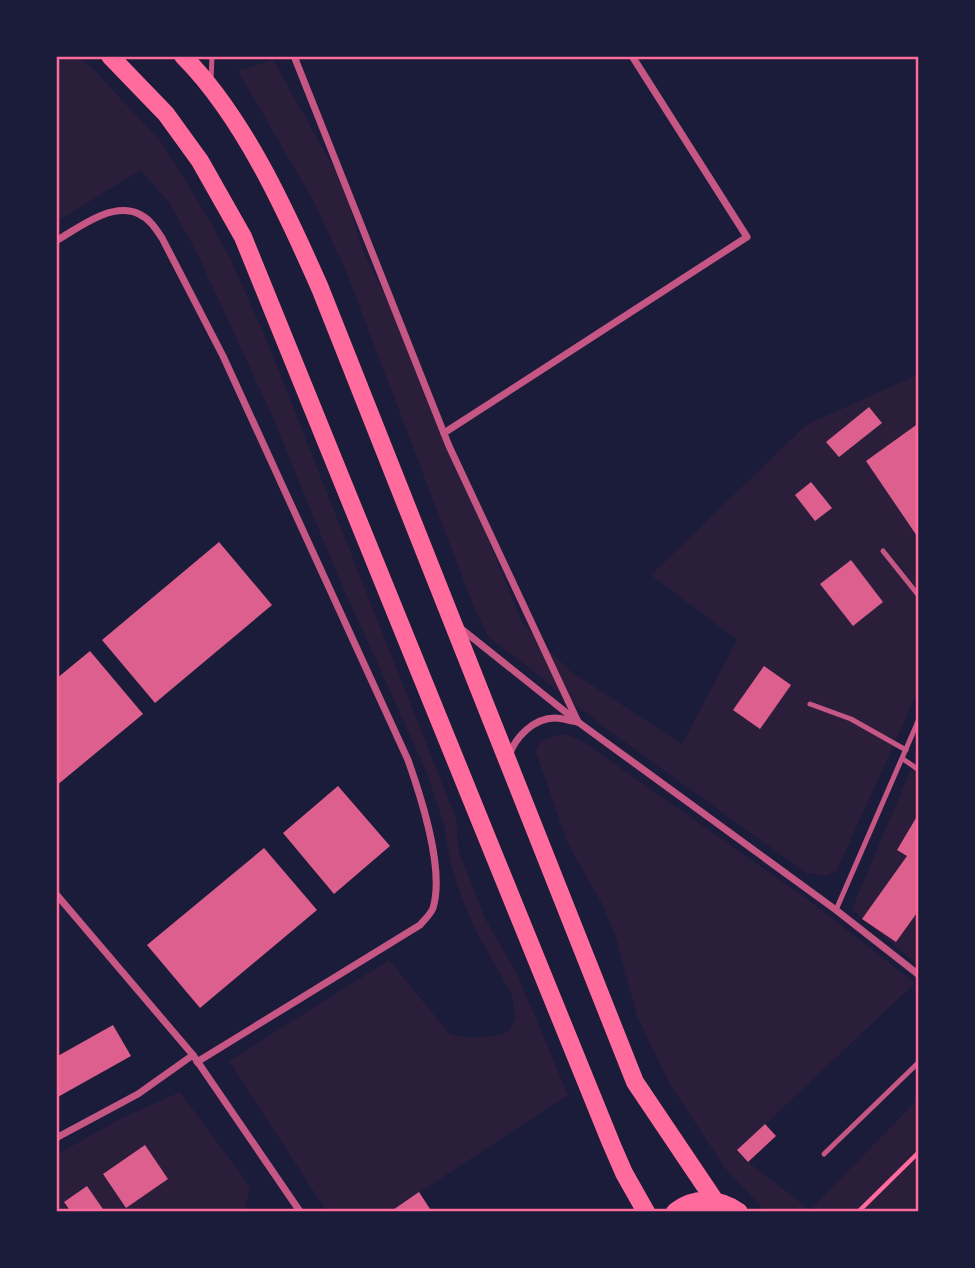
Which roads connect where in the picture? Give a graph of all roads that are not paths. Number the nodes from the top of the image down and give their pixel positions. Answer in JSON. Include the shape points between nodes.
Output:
{"nodes":[{"id":1,"x":110,"y":56,"type":"edge"},
{"id":2,"x":183,"y":56,"type":"edge"},
{"id":3,"x":212,"y":56,"type":"edge"},
{"id":4,"x":294,"y":56,"type":"edge"},
{"id":5,"x":632,"y":56,"type":"edge"},
{"id":6,"x":211,"y":90,"type":"junction"},
{"id":7,"x":56,"y":242,"type":"edge"},
{"id":8,"x":444,"y":433,"type":"junction"},
{"id":9,"x":883,"y":551,"type":"dead end"},
{"id":10,"x":919,"y":596,"type":"edge"},
{"id":11,"x":452,"y":621,"type":"junction"},
{"id":12,"x":810,"y":704,"type":"dead end"},
{"id":13,"x":919,"y":719,"type":"edge"},
{"id":14,"x":578,"y":722,"type":"junction"},
{"id":15,"x":906,"y":750,"type":"junction"},
{"id":16,"x":903,"y":759,"type":"junction"},
{"id":17,"x":508,"y":761,"type":"junction"},
{"id":18,"x":919,"y":770,"type":"edge"},
{"id":19,"x":56,"y":894,"type":"edge"},
{"id":20,"x":836,"y":910,"type":"junction"},
{"id":21,"x":919,"y":975,"type":"edge"},
{"id":22,"x":195,"y":1059,"type":"junction"},
{"id":23,"x":919,"y":1062,"type":"edge"},
{"id":24,"x":56,"y":1138,"type":"edge"},
{"id":25,"x":824,"y":1154,"type":"dead end"},
{"id":26,"x":715,"y":1201,"type":"junction"},
{"id":27,"x":298,"y":1211,"type":"edge"},
{"id":28,"x":646,"y":1212,"type":"edge"},
{"id":29,"x":675,"y":1212,"type":"edge"},
{"id":30,"x":739,"y":1212,"type":"edge"}],
"edges":[{"from":1,"to":28,"type":"main road","via":[[166,114],[200,161],[243,237],[611,1143]]},
{"from":2,"to":6,"type":"main road"},
{"from":3,"to":6,"type":"lane"},
{"from":4,"to":8,"type":"street"},
{"from":5,"to":8,"type":"street","via":[[747,237]]},
{"from":6,"to":11,"type":"main road","via":[[243,136],[297,235]]},
{"from":7,"to":22,"type":"street","via":[[103,215],[124,210],[150,222],[162,238],[223,356],[408,760],[429,830],[436,891],[432,911],[420,925]]},
{"from":8,"to":14,"type":"street"},
{"from":9,"to":10,"type":"lane"},
{"from":11,"to":14,"type":"street"},
{"from":11,"to":17,"type":"main road"},
{"from":12,"to":15,"type":"lane","via":[[851,719]]},
{"from":13,"to":15,"type":"lane"},
{"from":14,"to":17,"type":"street","via":[[555,718],[535,724],[517,739]]},
{"from":14,"to":20,"type":"street"},
{"from":15,"to":16,"type":"lane"},
{"from":16,"to":18,"type":"lane"},
{"from":16,"to":20,"type":"lane"},
{"from":17,"to":26,"type":"main road","via":[[635,1082]]},
{"from":19,"to":22,"type":"street"},
{"from":20,"to":21,"type":"street"},
{"from":22,"to":24,"type":"street"},
{"from":22,"to":27,"type":"street"},
{"from":23,"to":25,"type":"lane"},
{"from":26,"to":29,"type":"main road","via":[[698,1201]]},
{"from":26,"to":30,"type":"main road"}]}
